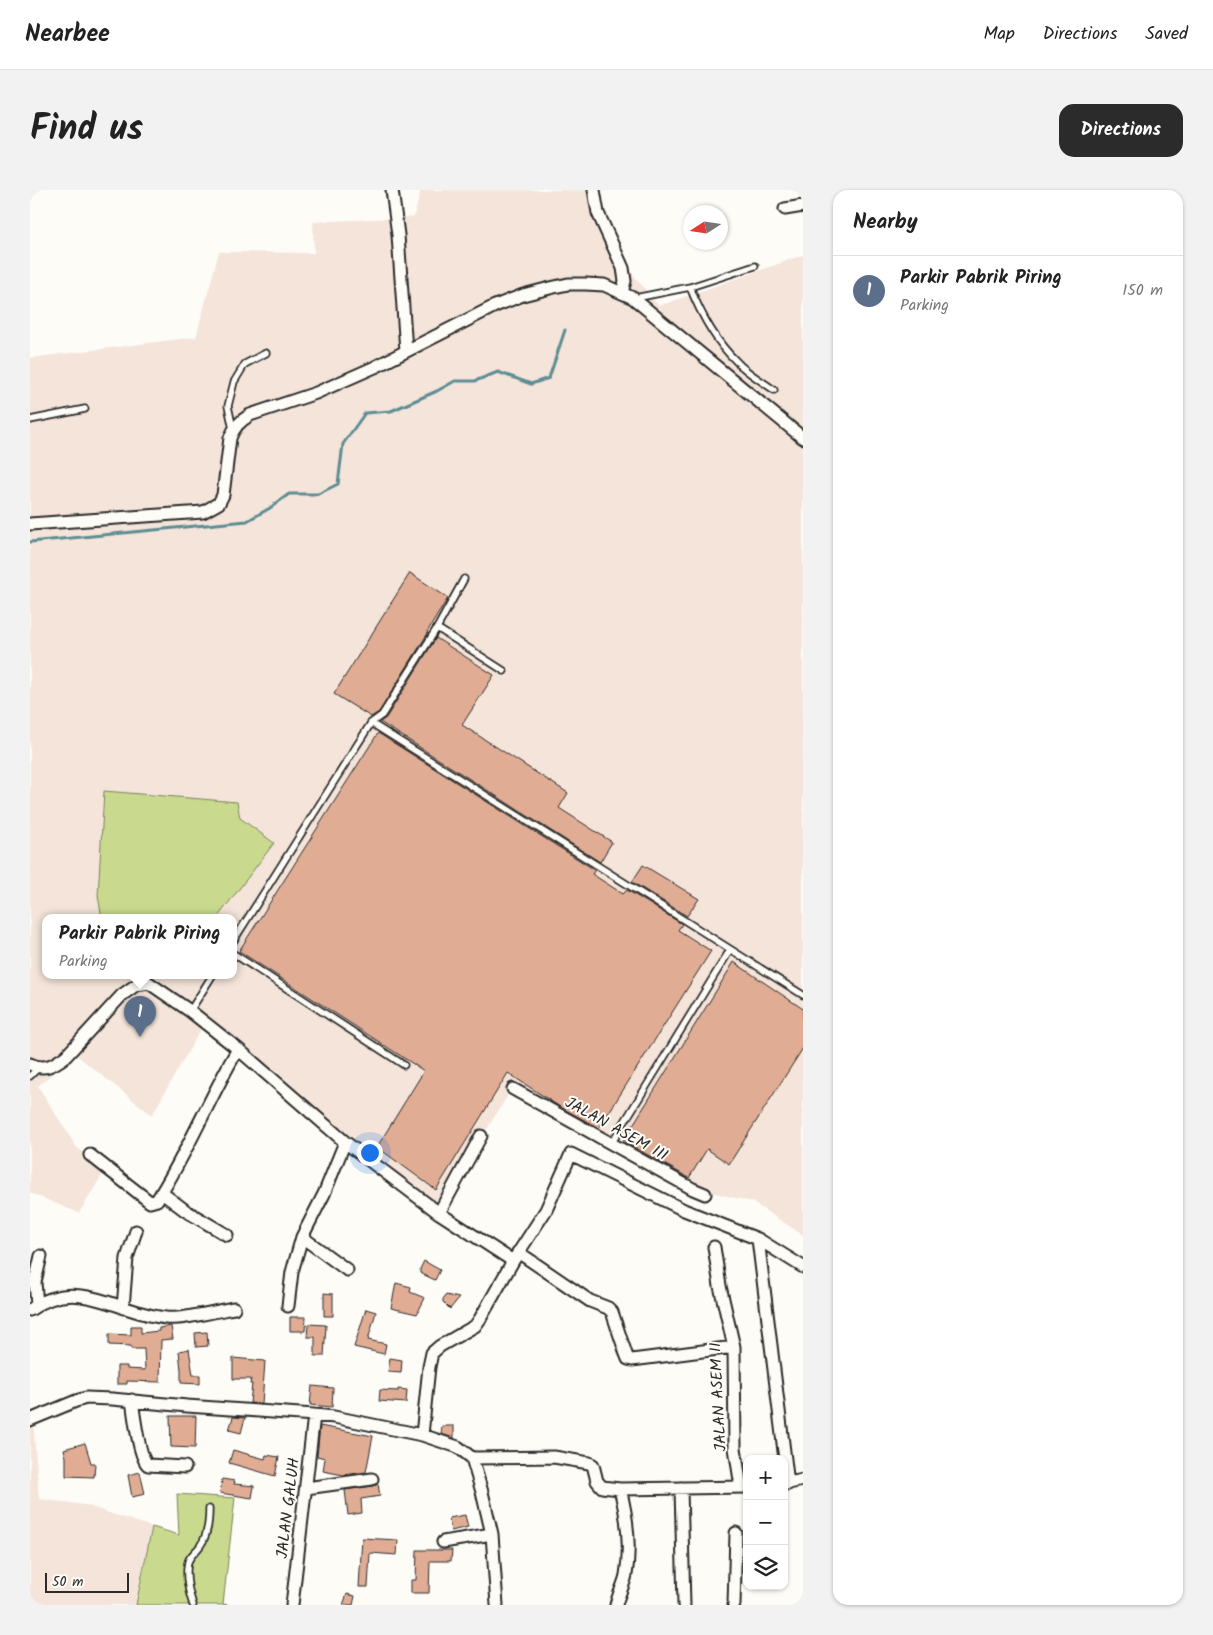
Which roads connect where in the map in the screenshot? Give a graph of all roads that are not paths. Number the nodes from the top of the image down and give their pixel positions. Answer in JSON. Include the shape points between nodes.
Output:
{"nodes":[{"id":1,"x":392,"y":190,"type":"edge"},
{"id":2,"x":594,"y":190,"type":"edge"},
{"id":3,"x":803,"y":206,"type":"edge"},
{"id":4,"x":785,"y":209,"type":"dead end"},
{"id":5,"x":755,"y":266,"type":"dead end"},
{"id":6,"x":690,"y":287,"type":"junction"},
{"id":7,"x":622,"y":293,"type":"junction"},
{"id":8,"x":633,"y":298,"type":"junction"},
{"id":9,"x":406,"y":351,"type":"junction"},
{"id":10,"x":266,"y":352,"type":"dead end"},
{"id":11,"x":774,"y":390,"type":"dead end"},
{"id":12,"x":85,"y":409,"type":"dead end"},
{"id":13,"x":30,"y":420,"type":"edge"},
{"id":14,"x":234,"y":429,"type":"junction"},
{"id":15,"x":803,"y":438,"type":"edge"},
{"id":16,"x":30,"y":524,"type":"edge"},
{"id":17,"x":464,"y":579,"type":"dead end"},
{"id":18,"x":437,"y":628,"type":"junction"},
{"id":19,"x":504,"y":670,"type":"dead end"},
{"id":20,"x":371,"y":723,"type":"junction"},
{"id":21,"x":237,"y":935,"type":"edge"},
{"id":22,"x":730,"y":950,"type":"junction"},
{"id":23,"x":237,"y":956,"type":"edge"},
{"id":24,"x":210,"y":979,"type":"edge"},
{"id":25,"x":803,"y":995,"type":"edge"},
{"id":26,"x":190,"y":1011,"type":"junction"},
{"id":27,"x":238,"y":1049,"type":"junction"},
{"id":28,"x":404,"y":1065,"type":"dead end"},
{"id":29,"x":32,"y":1069,"type":"edge"},
{"id":30,"x":513,"y":1089,"type":"dead end"},
{"id":31,"x":481,"y":1136,"type":"dead end"},
{"id":32,"x":345,"y":1142,"type":"junction"},
{"id":33,"x":611,"y":1144,"type":"junction"},
{"id":34,"x":90,"y":1155,"type":"dead end"},
{"id":35,"x":162,"y":1192,"type":"junction"},
{"id":36,"x":705,"y":1194,"type":"dead end"},
{"id":37,"x":438,"y":1213,"type":"junction"},
{"id":38,"x":136,"y":1231,"type":"dead end"},
{"id":39,"x":227,"y":1235,"type":"dead end"},
{"id":40,"x":302,"y":1237,"type":"junction"},
{"id":41,"x":758,"y":1239,"type":"junction"},
{"id":42,"x":714,"y":1247,"type":"dead end"},
{"id":43,"x":41,"y":1256,"type":"dead end"},
{"id":44,"x":515,"y":1257,"type":"junction"},
{"id":45,"x":803,"y":1267,"type":"edge"},
{"id":46,"x":347,"y":1270,"type":"dead end"},
{"id":47,"x":288,"y":1306,"type":"dead end"},
{"id":48,"x":34,"y":1307,"type":"edge"},
{"id":49,"x":123,"y":1308,"type":"junction"},
{"id":50,"x":234,"y":1308,"type":"dead end"},
{"id":51,"x":734,"y":1347,"type":"junction"},
{"id":52,"x":132,"y":1400,"type":"junction"},
{"id":53,"x":314,"y":1415,"type":"junction"},
{"id":54,"x":30,"y":1420,"type":"edge"},
{"id":55,"x":422,"y":1435,"type":"junction"},
{"id":56,"x":783,"y":1455,"type":"edge"},
{"id":57,"x":472,"y":1458,"type":"junction"},
{"id":58,"x":185,"y":1467,"type":"dead end"},
{"id":59,"x":372,"y":1479,"type":"dead end"},
{"id":60,"x":803,"y":1480,"type":"edge"},
{"id":61,"x":743,"y":1483,"type":"edge"},
{"id":62,"x":788,"y":1484,"type":"edge"},
{"id":63,"x":743,"y":1487,"type":"edge"},
{"id":64,"x":306,"y":1488,"type":"junction"},
{"id":65,"x":681,"y":1488,"type":"junction"},
{"id":66,"x":620,"y":1489,"type":"junction"},
{"id":67,"x":209,"y":1508,"type":"dead end"},
{"id":68,"x":736,"y":1533,"type":"dead end"},
{"id":69,"x":492,"y":1534,"type":"junction"},
{"id":70,"x":443,"y":1542,"type":"dead end"},
{"id":71,"x":193,"y":1605,"type":"edge"},
{"id":72,"x":292,"y":1605,"type":"edge"},
{"id":73,"x":497,"y":1605,"type":"edge"},
{"id":74,"x":616,"y":1605,"type":"edge"},
{"id":75,"x":684,"y":1605,"type":"edge"},
{"id":76,"x":734,"y":1605,"type":"edge"}],
"edges":[{"from":1,"to":9,"type":"street"},
{"from":2,"to":7,"type":"street","via":[[598,213],[623,268]]},
{"from":3,"to":4,"type":"street"},
{"from":5,"to":6,"type":"lane"},
{"from":6,"to":8,"type":"lane"},
{"from":6,"to":11,"type":"lane","via":[[714,335],[737,363]]},
{"from":7,"to":8,"type":"street"},
{"from":7,"to":9,"type":"street","via":[[604,285],[586,284],[559,286],[523,295]]},
{"from":8,"to":15,"type":"street"},
{"from":9,"to":14,"type":"street","via":[[316,393],[250,415]]},
{"from":10,"to":14,"type":"lane","via":[[245,364],[234,382],[228,406]]},
{"from":12,"to":13,"type":"lane"},
{"from":14,"to":16,"type":"street","via":[[223,495],[219,503],[203,512]]},
{"from":17,"to":18,"type":"lane"},
{"from":18,"to":19,"type":"lane"},
{"from":18,"to":20,"type":"lane","via":[[382,715]]},
{"from":20,"to":21,"type":"lane"},
{"from":20,"to":22,"type":"lane"},
{"from":22,"to":25,"type":"lane"},
{"from":22,"to":33,"type":"lane"},
{"from":23,"to":28,"type":"lane"},
{"from":24,"to":26,"type":"lane"},
{"from":26,"to":27,"type":"street"},
{"from":26,"to":29,"type":"street","via":[[149,983],[136,984],[122,994],[66,1056],[50,1066]]},
{"from":27,"to":32,"type":"street"},
{"from":27,"to":35,"type":"street"},
{"from":30,"to":33,"type":"street","name":"JALAN ASEM III"},
{"from":31,"to":37,"type":"street"},
{"from":32,"to":37,"type":"street"},
{"from":32,"to":40,"type":"street"},
{"from":33,"to":36,"type":"street","name":"JALAN ASEM III"},
{"from":34,"to":35,"type":"street","via":[[150,1202],[157,1200]]},
{"from":35,"to":39,"type":"street","via":[[186,1211]]},
{"from":37,"to":44,"type":"street"},
{"from":38,"to":49,"type":"street","via":[[127,1258]]},
{"from":40,"to":46,"type":"street"},
{"from":40,"to":47,"type":"street","via":[[292,1272]]},
{"from":41,"to":44,"type":"street","via":[[684,1210],[571,1154],[546,1210]]},
{"from":41,"to":45,"type":"street"},
{"from":41,"to":56,"type":"street"},
{"from":42,"to":51,"type":"street","name":"JALAN ASEM II"},
{"from":43,"to":48,"type":"street"},
{"from":44,"to":51,"type":"street","via":[[590,1301],[608,1308],[615,1317],[626,1354],[632,1360]]},
{"from":44,"to":55,"type":"street","via":[[475,1326],[432,1353]]},
{"from":48,"to":49,"type":"street","via":[[53,1297],[78,1295]]},
{"from":49,"to":50,"type":"street","via":[[168,1318]]},
{"from":51,"to":61,"type":"street","name":"JALAN ASEM II","via":[[735,1448]]},
{"from":52,"to":53,"type":"street"},
{"from":52,"to":54,"type":"street","via":[[86,1398]]},
{"from":52,"to":58,"type":"street","via":[[144,1462]]},
{"from":53,"to":55,"type":"street"},
{"from":53,"to":64,"type":"street","name":"JALAN GALUH"},
{"from":55,"to":57,"type":"street","via":[[458,1447]]},
{"from":57,"to":66,"type":"street","via":[[554,1457],[581,1461],[592,1465],[602,1487]]},
{"from":57,"to":69,"type":"street"},
{"from":59,"to":64,"type":"street"},
{"from":60,"to":62,"type":"street"},
{"from":63,"to":65,"type":"street"},
{"from":64,"to":72,"type":"street","name":"JALAN GALUH"},
{"from":65,"to":66,"type":"street"},
{"from":65,"to":75,"type":"street"},
{"from":66,"to":74,"type":"street","via":[[627,1551],[626,1576]]},
{"from":67,"to":71,"type":"lane","via":[[208,1530],[201,1546],[188,1562]]},
{"from":68,"to":76,"type":"street"},
{"from":69,"to":70,"type":"street"},
{"from":69,"to":73,"type":"street"}]}
